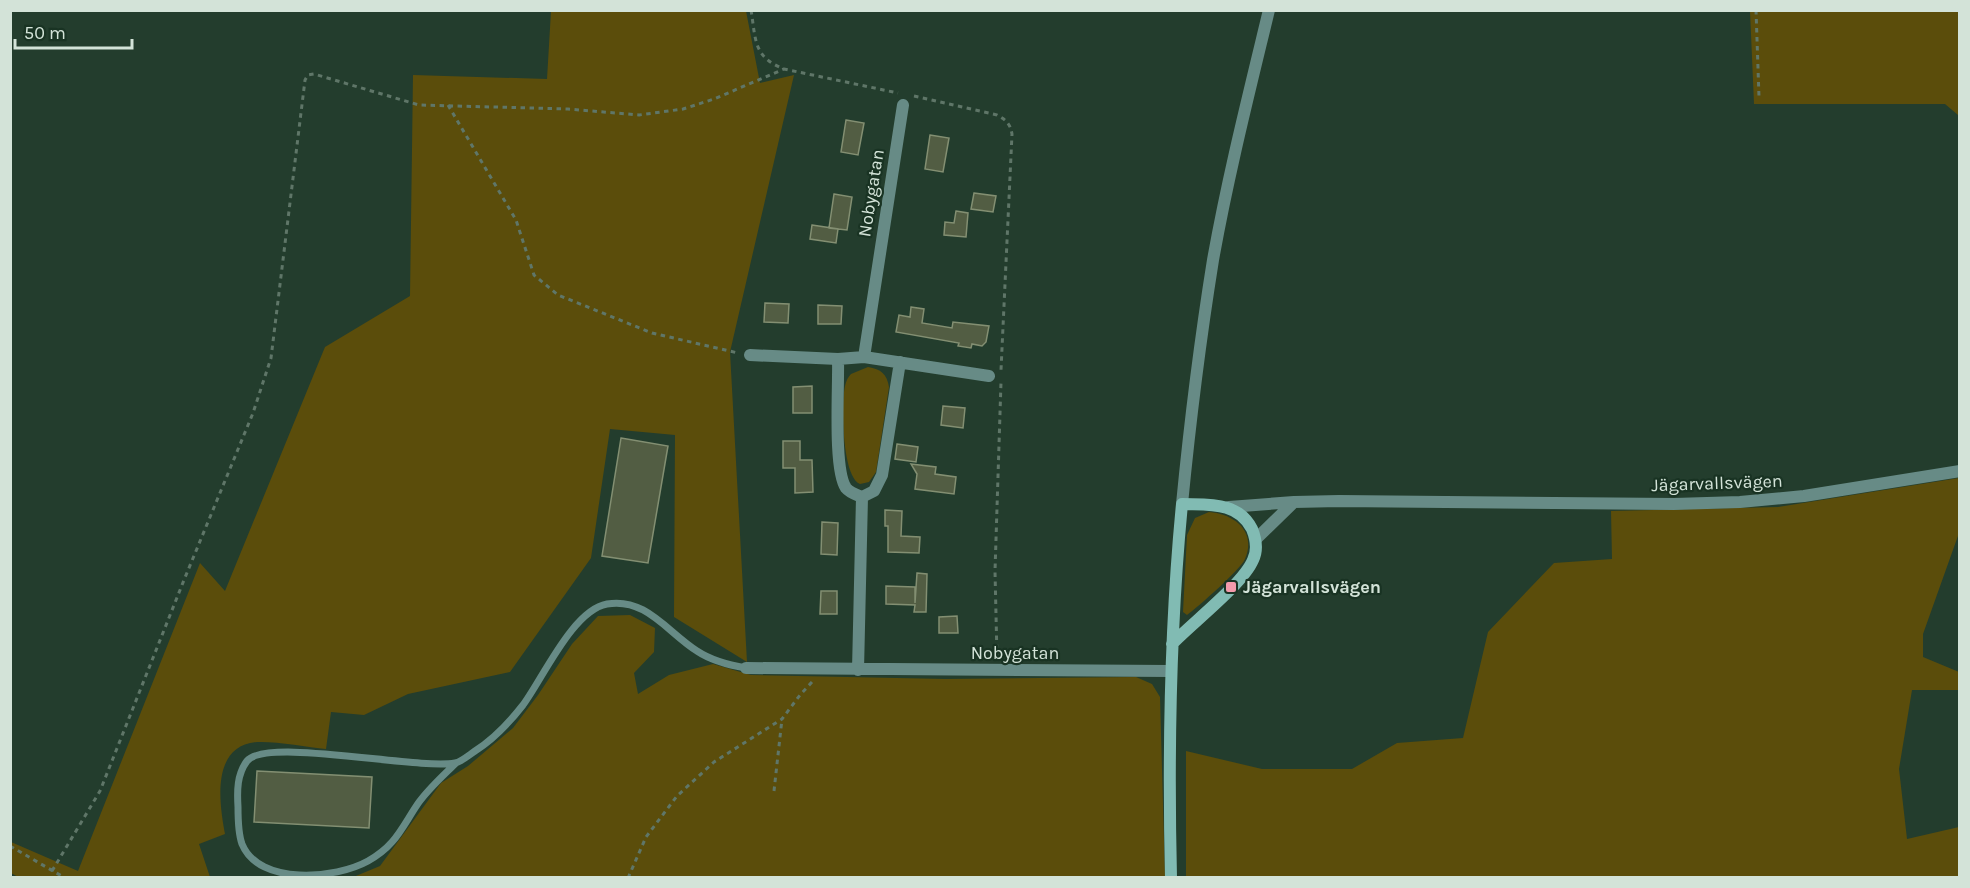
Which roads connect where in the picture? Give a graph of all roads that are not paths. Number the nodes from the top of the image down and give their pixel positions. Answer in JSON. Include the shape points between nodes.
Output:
{"nodes":[{"id":1,"x":1269,"y":10,"type":"edge"},
{"id":2,"x":903,"y":105,"type":"dead end"},
{"id":3,"x":750,"y":355,"type":"road end"},
{"id":4,"x":864,"y":357,"type":"junction"},
{"id":5,"x":838,"y":359,"type":"junction"},
{"id":6,"x":900,"y":363,"type":"junction"},
{"id":7,"x":989,"y":376,"type":"dead end"},
{"id":8,"x":1959,"y":471,"type":"edge"},
{"id":9,"x":862,"y":497,"type":"junction"},
{"id":10,"x":1294,"y":502,"type":"junction"},
{"id":11,"x":1182,"y":504,"type":"junction"},
{"id":12,"x":1229,"y":507,"type":"junction"},
{"id":13,"x":1256,"y":539,"type":"junction"},
{"id":14,"x":1172,"y":644,"type":"junction"},
{"id":15,"x":746,"y":668,"type":"joint"},
{"id":16,"x":858,"y":670,"type":"junction"},
{"id":17,"x":1171,"y":671,"type":"junction"},
{"id":18,"x":456,"y":763,"type":"junction"},
{"id":19,"x":1172,"y":878,"type":"edge"}],
"edges":[{"from":1,"to":11,"type":"street","via":[[1214,259],[1195,381]]},
{"from":2,"to":4,"type":"street","name":"Nobygatan"},
{"from":3,"to":5,"type":"street"},
{"from":4,"to":5,"type":"street"},
{"from":4,"to":6,"type":"street"},
{"from":5,"to":9,"type":"street","via":[[840,471],[847,489]]},
{"from":6,"to":7,"type":"street"},
{"from":6,"to":9,"type":"street","via":[[882,476],[874,491]]},
{"from":8,"to":10,"type":"street","name":"Jägarvallsvägen","via":[[1804,496],[1740,502]]},
{"from":9,"to":16,"type":"street"},
{"from":10,"to":12,"type":"street","name":"Jägarvallsvägen"},
{"from":10,"to":13,"type":"street"},
{"from":11,"to":12,"type":"street","name":"Jägarvallsvägen"},
{"from":11,"to":14,"type":"street"},
{"from":12,"to":13,"type":"street","via":[[1246,520]]},
{"from":13,"to":14,"type":"street","via":[[1254,560],[1244,575]]},
{"from":14,"to":17,"type":"street"},
{"from":15,"to":16,"type":"street","name":"Nobygatan"},
{"from":15,"to":18,"type":"lane","via":[[712,660],[694,650],[650,612],[621,603],[605,604],[577,623],[502,730]]},
{"from":16,"to":17,"type":"street","name":"Nobygatan"},
{"from":17,"to":19,"type":"street"},
{"from":18,"to":18,"type":"lane","via":[[301,752],[258,754],[249,758],[240,772],[237,796],[243,846],[255,861],[270,870],[294,875],[321,875],[367,862],[398,836],[426,793]]}]}
